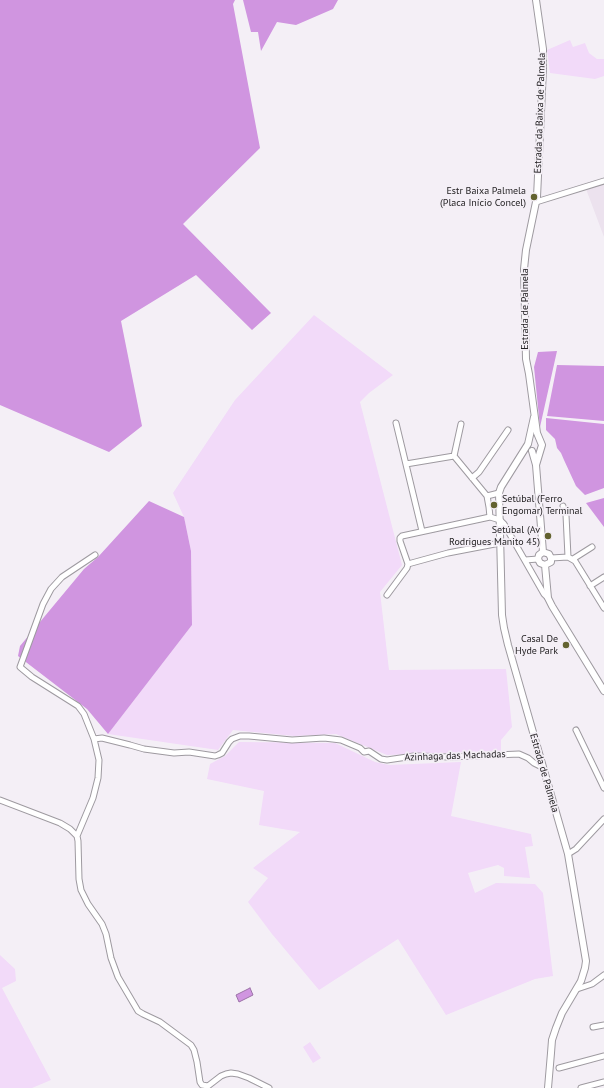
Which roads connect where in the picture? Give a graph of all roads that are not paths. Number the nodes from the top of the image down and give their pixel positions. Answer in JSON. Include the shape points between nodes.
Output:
{"nodes":[{"id":1,"x":536,"y":0,"type":"edge"},
{"id":2,"x":604,"y":181,"type":"edge"},
{"id":3,"x":536,"y":202,"type":"junction"},
{"id":4,"x":534,"y":417,"type":"junction"},
{"id":5,"x":396,"y":423,"type":"dead end"},
{"id":6,"x":461,"y":424,"type":"dead end"},
{"id":7,"x":508,"y":430,"type":"dead end"},
{"id":8,"x":540,"y":441,"type":"junction"},
{"id":9,"x":529,"y":443,"type":"junction"},
{"id":10,"x":540,"y":449,"type":"junction"},
{"id":11,"x":532,"y":451,"type":"junction"},
{"id":12,"x":454,"y":456,"type":"junction"},
{"id":13,"x":520,"y":458,"type":"junction"},
{"id":14,"x":406,"y":464,"type":"junction"},
{"id":15,"x":536,"y":465,"type":"junction"},
{"id":16,"x":472,"y":478,"type":"junction"},
{"id":17,"x":499,"y":493,"type":"junction"},
{"id":18,"x":487,"y":496,"type":"junction"},
{"id":19,"x":563,"y":506,"type":"dead end"},
{"id":20,"x":490,"y":517,"type":"junction"},
{"id":21,"x":500,"y":520,"type":"junction"},
{"id":22,"x":422,"y":532,"type":"junction"},
{"id":23,"x":500,"y":543,"type":"junction"},
{"id":24,"x":592,"y":547,"type":"dead end"},
{"id":25,"x":543,"y":552,"type":"junction"},
{"id":26,"x":95,"y":555,"type":"dead end"},
{"id":27,"x":551,"y":558,"type":"junction"},
{"id":28,"x":570,"y":558,"type":"junction"},
{"id":29,"x":538,"y":559,"type":"junction"},
{"id":30,"x":525,"y":560,"type":"junction"},
{"id":31,"x":408,"y":564,"type":"junction"},
{"id":32,"x":546,"y":565,"type":"junction"},
{"id":33,"x":604,"y":577,"type":"edge"},
{"id":34,"x":590,"y":586,"type":"junction"},
{"id":35,"x":387,"y":595,"type":"dead end"},
{"id":36,"x":548,"y":598,"type":"junction"},
{"id":37,"x":604,"y":608,"type":"edge"},
{"id":38,"x":604,"y":691,"type":"edge"},
{"id":39,"x":576,"y":730,"type":"dead end"},
{"id":40,"x":94,"y":739,"type":"junction"},
{"id":41,"x":542,"y":767,"type":"junction"},
{"id":42,"x":604,"y":788,"type":"edge"},
{"id":43,"x":0,"y":800,"type":"edge"},
{"id":44,"x":604,"y":819,"type":"edge"},
{"id":45,"x":76,"y":836,"type":"junction"},
{"id":46,"x":568,"y":854,"type":"junction"},
{"id":47,"x":604,"y":975,"type":"edge"},
{"id":48,"x":577,"y":989,"type":"junction"},
{"id":49,"x":604,"y":1025,"type":"edge"},
{"id":50,"x":593,"y":1026,"type":"dead end"},
{"id":51,"x":604,"y":1056,"type":"edge"},
{"id":52,"x":559,"y":1068,"type":"dead end"},
{"id":53,"x":604,"y":1082,"type":"edge"},
{"id":54,"x":268,"y":1088,"type":"edge"},
{"id":55,"x":548,"y":1088,"type":"edge"},
{"id":56,"x":581,"y":1088,"type":"edge"}],
"edges":[{"from":1,"to":3,"type":"street","name":"Estrada da Baixa de Palmela","via":[[543,58]]},
{"from":2,"to":3,"type":"street"},
{"from":3,"to":4,"type":"street","name":"Estrada de Palmela","via":[[524,269],[525,350]]},
{"from":4,"to":8,"type":"street","name":"Estrada de Palmela"},
{"from":4,"to":9,"type":"street","name":"Estrada de Palmela"},
{"from":5,"to":14,"type":"street"},
{"from":6,"to":12,"type":"street"},
{"from":7,"to":16,"type":"street"},
{"from":8,"to":9,"type":"street","via":[[534,438]]},
{"from":8,"to":10,"type":"street"},
{"from":9,"to":11,"type":"street"},
{"from":9,"to":13,"type":"street","name":"Estrada de Palmela"},
{"from":10,"to":11,"type":"street"},
{"from":10,"to":15,"type":"street"},
{"from":11,"to":13,"type":"street","name":"Estrada de Palmela"},
{"from":11,"to":15,"type":"street"},
{"from":12,"to":14,"type":"street"},
{"from":12,"to":16,"type":"street"},
{"from":13,"to":17,"type":"street","name":"Estrada de Palmela"},
{"from":14,"to":22,"type":"street"},
{"from":15,"to":25,"type":"street"},
{"from":16,"to":18,"type":"street"},
{"from":17,"to":18,"type":"street"},
{"from":17,"to":21,"type":"street","name":"Estrada de Palmela"},
{"from":18,"to":20,"type":"street"},
{"from":19,"to":28,"type":"street"},
{"from":20,"to":21,"type":"street"},
{"from":20,"to":22,"type":"street"},
{"from":21,"to":23,"type":"street","name":"Estrada de Palmela"},
{"from":21,"to":30,"type":"street"},
{"from":22,"to":31,"type":"street","via":[[400,538]]},
{"from":23,"to":31,"type":"street"},
{"from":23,"to":41,"type":"street","name":"Estrada de Palmela","via":[[504,628]]},
{"from":24,"to":28,"type":"street"},
{"from":25,"to":27,"type":"street"},
{"from":25,"to":29,"type":"street"},
{"from":26,"to":40,"type":"street","via":[[62,577],[51,589],[20,667],[78,706]]},
{"from":27,"to":28,"type":"street"},
{"from":27,"to":32,"type":"street"},
{"from":28,"to":34,"type":"street","via":[[577,563]]},
{"from":29,"to":30,"type":"street"},
{"from":29,"to":32,"type":"street"},
{"from":30,"to":36,"type":"street"},
{"from":31,"to":35,"type":"street","via":[[405,572]]},
{"from":32,"to":36,"type":"street"},
{"from":33,"to":34,"type":"street"},
{"from":34,"to":37,"type":"street"},
{"from":36,"to":38,"type":"street"},
{"from":39,"to":42,"type":"street"},
{"from":40,"to":41,"type":"street","name":"Azinhaga das Machadas","via":[[102,738],[144,749],[215,756],[222,753],[232,739],[240,736],[292,740],[324,738],[341,740],[387,760],[414,756],[519,754]]},
{"from":40,"to":45,"type":"street","via":[[99,760],[98,778],[93,798]]},
{"from":41,"to":46,"type":"street","name":"Estrada de Palmela"},
{"from":43,"to":45,"type":"street","via":[[60,823]]},
{"from":44,"to":46,"type":"street"},
{"from":45,"to":54,"type":"street","via":[[81,890],[102,924],[118,977],[136,1009],[160,1022],[191,1045],[202,1085],[208,1086],[221,1076],[238,1074]]},
{"from":46,"to":48,"type":"street","name":"Estrada de Palmela","via":[[586,961]]},
{"from":47,"to":48,"type":"street","via":[[592,984]]},
{"from":48,"to":55,"type":"street","name":"Estrada de Palmela","via":[[552,1040]]},
{"from":49,"to":50,"type":"street"},
{"from":51,"to":52,"type":"street"},
{"from":53,"to":56,"type":"street"}]}
